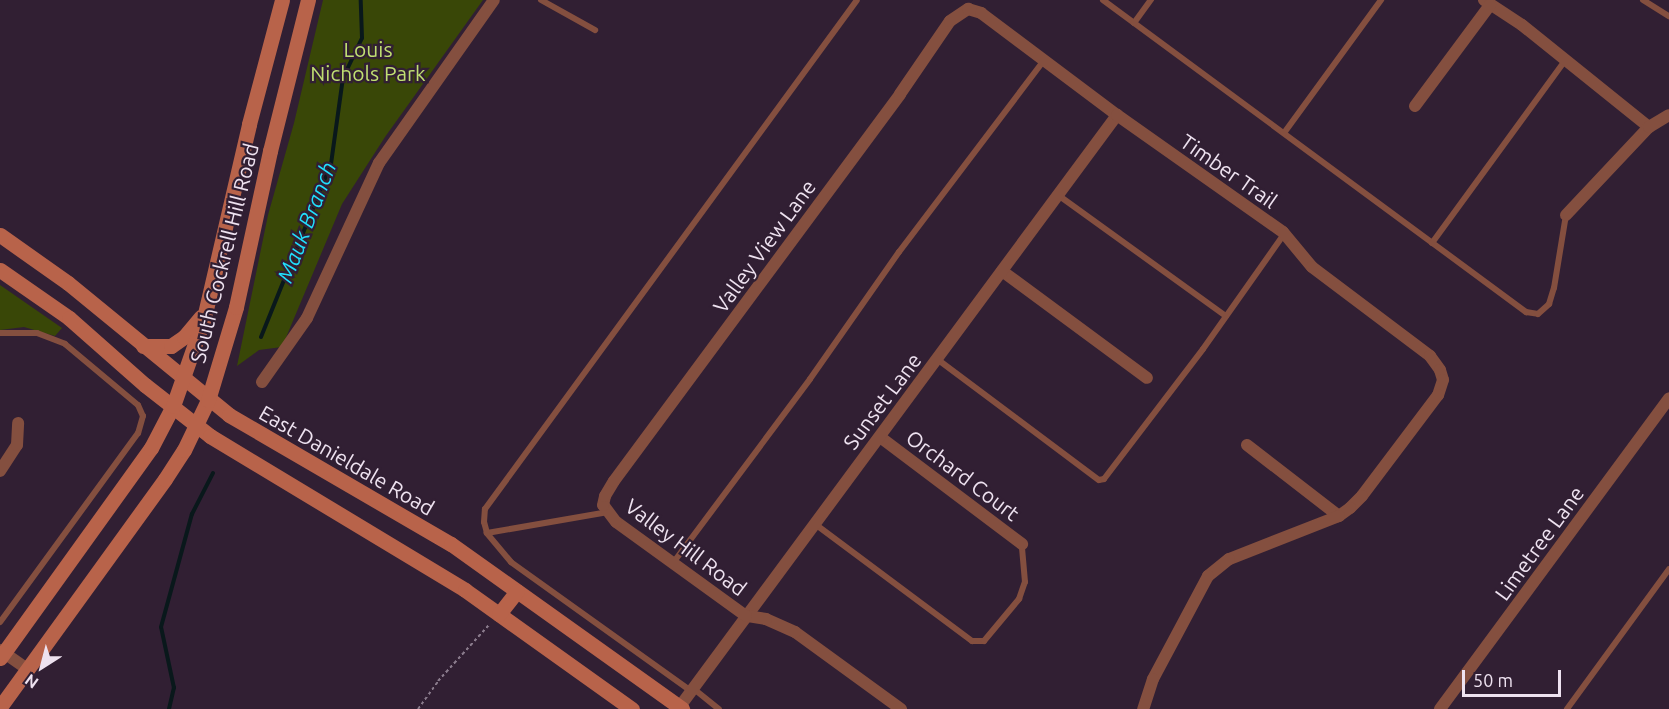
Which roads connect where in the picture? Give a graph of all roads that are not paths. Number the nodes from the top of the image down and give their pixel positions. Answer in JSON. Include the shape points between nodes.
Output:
{"nodes":[{"id":1,"x":282,"y":0,"type":"edge"},
{"id":2,"x":308,"y":0,"type":"edge"},
{"id":3,"x":495,"y":0,"type":"edge"},
{"id":4,"x":541,"y":0,"type":"edge"},
{"id":5,"x":857,"y":0,"type":"edge"},
{"id":6,"x":1103,"y":0,"type":"edge"},
{"id":7,"x":1152,"y":0,"type":"edge"},
{"id":8,"x":1381,"y":0,"type":"edge"},
{"id":9,"x":1643,"y":0,"type":"edge"},
{"id":10,"x":1487,"y":2,"type":"edge"},
{"id":11,"x":960,"y":12,"type":"joint"},
{"id":12,"x":1669,"y":16,"type":"edge"},
{"id":13,"x":1134,"y":23,"type":"junction"},
{"id":14,"x":273,"y":29,"type":"junction"},
{"id":15,"x":595,"y":30,"type":"dead end"},
{"id":16,"x":299,"y":34,"type":"junction"},
{"id":17,"x":1566,"y":59,"type":"junction"},
{"id":18,"x":1044,"y":60,"type":"junction"},
{"id":19,"x":1415,"y":106,"type":"dead end"},
{"id":20,"x":1117,"y":115,"type":"junction"},
{"id":21,"x":1669,"y":115,"type":"edge"},
{"id":22,"x":1649,"y":127,"type":"junction"},
{"id":23,"x":1284,"y":134,"type":"junction"},
{"id":24,"x":1058,"y":195,"type":"junction"},
{"id":25,"x":1566,"y":215,"type":"joint"},
{"id":26,"x":1285,"y":234,"type":"junction"},
{"id":27,"x":0,"y":235,"type":"edge"},
{"id":28,"x":1432,"y":243,"type":"junction"},
{"id":29,"x":0,"y":270,"type":"edge"},
{"id":30,"x":1002,"y":271,"type":"junction"},
{"id":31,"x":206,"y":310,"type":"junction"},
{"id":32,"x":1227,"y":316,"type":"junction"},
{"id":33,"x":0,"y":333,"type":"edge"},
{"id":34,"x":143,"y":346,"type":"junction"},
{"id":35,"x":937,"y":359,"type":"junction"},
{"id":36,"x":1146,"y":378,"type":"dead end"},
{"id":37,"x":183,"y":379,"type":"junction"},
{"id":38,"x":262,"y":382,"type":"dead end"},
{"id":39,"x":1669,"y":398,"type":"edge"},
{"id":40,"x":208,"y":399,"type":"junction"},
{"id":41,"x":173,"y":406,"type":"junction"},
{"id":42,"x":18,"y":423,"type":"dead end"},
{"id":43,"x":197,"y":424,"type":"junction"},
{"id":44,"x":880,"y":437,"type":"junction"},
{"id":45,"x":1247,"y":445,"type":"dead end"},
{"id":46,"x":0,"y":471,"type":"edge"},
{"id":47,"x":605,"y":508,"type":"junction"},
{"id":48,"x":1339,"y":516,"type":"junction"},
{"id":49,"x":815,"y":524,"type":"junction"},
{"id":50,"x":487,"y":533,"type":"junction"},
{"id":51,"x":1022,"y":544,"type":"joint"},
{"id":52,"x":672,"y":563,"type":"junction"},
{"id":53,"x":1669,"y":569,"type":"edge"},
{"id":54,"x":517,"y":591,"type":"junction"},
{"id":55,"x":499,"y":614,"type":"junction"},
{"id":56,"x":746,"y":616,"type":"junction"},
{"id":57,"x":0,"y":622,"type":"edge"},
{"id":58,"x":1,"y":653,"type":"edge"},
{"id":59,"x":27,"y":669,"type":"junction"},
{"id":60,"x":692,"y":690,"type":"junction"},
{"id":61,"x":0,"y":707,"type":"edge"},
{"id":62,"x":680,"y":708,"type":"edge"},
{"id":63,"x":632,"y":709,"type":"edge"},
{"id":64,"x":719,"y":709,"type":"edge"},
{"id":65,"x":901,"y":709,"type":"edge"},
{"id":66,"x":1143,"y":709,"type":"edge"},
{"id":67,"x":1440,"y":709,"type":"edge"},
{"id":68,"x":1567,"y":709,"type":"edge"}],
"edges":[{"from":1,"to":14,"type":"main road","name":"South Cockrell Hill Road"},
{"from":2,"to":16,"type":"main road","name":"South Cockrell Hill Road"},
{"from":3,"to":38,"type":"street","via":[[379,163],[307,318]]},
{"from":4,"to":15,"type":"lane"},
{"from":5,"to":50,"type":"lane","via":[[490,501],[485,509]]},
{"from":6,"to":13,"type":"lane"},
{"from":7,"to":13,"type":"lane"},
{"from":8,"to":23,"type":"lane"},
{"from":9,"to":12,"type":"lane"},
{"from":10,"to":17,"type":"street"},
{"from":10,"to":19,"type":"street"},
{"from":11,"to":18,"type":"street","name":"Timber Trail","via":[[968,9],[981,13]]},
{"from":11,"to":47,"type":"street","name":"Valley View Lane","via":[[614,481],[605,495]]},
{"from":13,"to":23,"type":"lane"},
{"from":14,"to":16,"type":"main road"},
{"from":14,"to":31,"type":"main road","name":"South Cockrell Hill Road"},
{"from":16,"to":40,"type":"main road","name":"South Cockrell Hill Road","via":[[236,307]]},
{"from":17,"to":22,"type":"street"},
{"from":17,"to":28,"type":"lane"},
{"from":18,"to":20,"type":"street","name":"Timber Trail"},
{"from":18,"to":52,"type":"lane"},
{"from":20,"to":24,"type":"street","name":"Sunset Lane"},
{"from":20,"to":26,"type":"street","name":"Timber Trail"},
{"from":21,"to":22,"type":"street"},
{"from":22,"to":25,"type":"street"},
{"from":23,"to":28,"type":"lane"},
{"from":24,"to":30,"type":"street","name":"Sunset Lane"},
{"from":24,"to":32,"type":"lane"},
{"from":25,"to":28,"type":"lane","via":[[1554,288],[1549,304],[1538,314],[1518,309]]},
{"from":26,"to":32,"type":"lane"},
{"from":26,"to":48,"type":"street","name":"Timber Trail","via":[[1312,267],[1430,356],[1443,380],[1438,395],[1362,496]]},
{"from":27,"to":34,"type":"main road","name":"East Danieldale Road","via":[[68,283]]},
{"from":29,"to":41,"type":"main road","via":[[69,318]]},
{"from":30,"to":35,"type":"street","name":"Sunset Lane"},
{"from":30,"to":36,"type":"street"},
{"from":31,"to":34,"type":"main road","via":[[195,326],[171,346]]},
{"from":31,"to":37,"type":"main road","name":"South Cockrell Hill Road"},
{"from":32,"to":35,"type":"lane","via":[[1104,479],[1099,480]]},
{"from":33,"to":57,"type":"lane","via":[[37,333],[65,344],[138,405],[142,416],[138,433]]},
{"from":34,"to":37,"type":"main road","name":"East Danieldale Road"},
{"from":35,"to":44,"type":"street","name":"Sunset Lane"},
{"from":37,"to":40,"type":"main road","name":"East Danieldale Road"},
{"from":37,"to":41,"type":"main road","name":"South Cockrell Hill Road"},
{"from":39,"to":67,"type":"street","name":"Limetree Lane"},
{"from":40,"to":43,"type":"main road","name":"South Cockrell Hill Road"},
{"from":40,"to":54,"type":"main road","name":"East Danieldale Road","via":[[229,416],[434,534]]},
{"from":41,"to":43,"type":"main road"},
{"from":41,"to":58,"type":"main road","name":"South Cockrell Hill Road","via":[[151,448]]},
{"from":42,"to":46,"type":"street","via":[[17,445]]},
{"from":43,"to":55,"type":"main road","via":[[227,447],[402,550]]},
{"from":43,"to":59,"type":"main road","name":"South Cockrell Hill Road","via":[[165,479]]},
{"from":44,"to":49,"type":"street","name":"Sunset Lane"},
{"from":44,"to":51,"type":"street","name":"Orchard Court"},
{"from":45,"to":48,"type":"street"},
{"from":47,"to":50,"type":"lane"},
{"from":47,"to":52,"type":"street","name":"Valley Hill Road","via":[[616,522]]},
{"from":48,"to":66,"type":"street","via":[[1216,567],[1153,680]]},
{"from":49,"to":51,"type":"lane","via":[[972,641],[984,641],[1018,599],[1025,582]]},
{"from":49,"to":56,"type":"street","name":"Sunset Lane"},
{"from":50,"to":60,"type":"lane","via":[[511,562]]},
{"from":52,"to":56,"type":"street","name":"Valley Hill Road"},
{"from":53,"to":68,"type":"lane"},
{"from":54,"to":55,"type":"main road"},
{"from":54,"to":62,"type":"main road","name":"East Danieldale Road"},
{"from":55,"to":63,"type":"main road"},
{"from":56,"to":60,"type":"street","name":"Sunset Lane"},
{"from":56,"to":65,"type":"street","name":"Valley Hill Road","via":[[766,619],[795,632]]},
{"from":58,"to":59,"type":"street"},
{"from":59,"to":61,"type":"main road","name":"South Cockrell Hill Road"},
{"from":60,"to":62,"type":"street","name":"Sunset Lane"},
{"from":60,"to":64,"type":"lane"}]}
